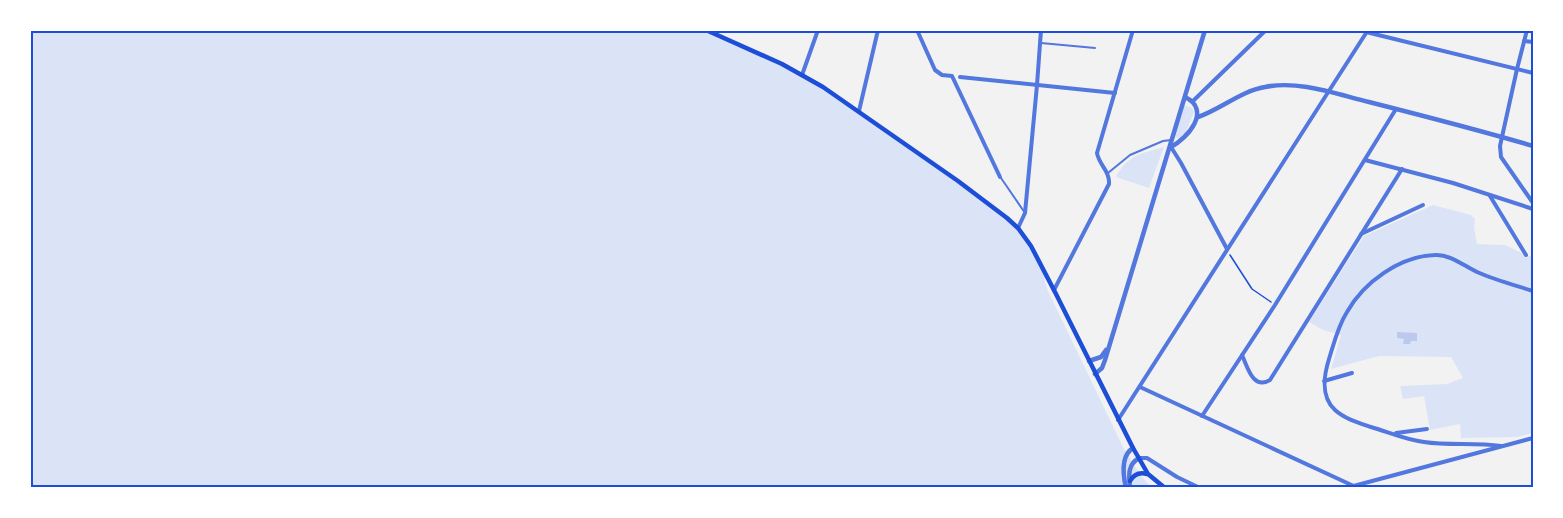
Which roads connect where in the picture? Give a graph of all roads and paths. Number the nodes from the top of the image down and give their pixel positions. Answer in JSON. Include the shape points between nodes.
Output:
{"nodes":[{"id":1,"x":706,"y":30,"type":"edge"},
{"id":2,"x":818,"y":30,"type":"edge"},
{"id":3,"x":878,"y":30,"type":"edge"},
{"id":4,"x":917,"y":30,"type":"edge"},
{"id":5,"x":1041,"y":30,"type":"edge"},
{"id":6,"x":1134,"y":30,"type":"edge"},
{"id":7,"x":1205,"y":30,"type":"edge"},
{"id":8,"x":1266,"y":30,"type":"edge"},
{"id":9,"x":1527,"y":30,"type":"edge"},
{"id":10,"x":1367,"y":31,"type":"edge"},
{"id":11,"x":1524,"y":41,"type":"junction"},
{"id":12,"x":1533,"y":42,"type":"edge"},
{"id":13,"x":1041,"y":43,"type":"junction"},
{"id":14,"x":1095,"y":48,"type":"dead end"},
{"id":15,"x":1516,"y":69,"type":"junction"},
{"id":16,"x":1533,"y":73,"type":"edge"},
{"id":17,"x":802,"y":75,"type":"junction"},
{"id":18,"x":960,"y":77,"type":"dead end"},
{"id":19,"x":1037,"y":85,"type":"junction"},
{"id":20,"x":1328,"y":92,"type":"junction"},
{"id":21,"x":1115,"y":93,"type":"junction"},
{"id":22,"x":1185,"y":97,"type":"junction"},
{"id":23,"x":1193,"y":101,"type":"junction"},
{"id":24,"x":1396,"y":109,"type":"junction"},
{"id":25,"x":859,"y":111,"type":"junction"},
{"id":26,"x":1198,"y":117,"type":"junction"},
{"id":27,"x":1501,"y":137,"type":"junction"},
{"id":28,"x":1173,"y":140,"type":"junction"},
{"id":29,"x":1533,"y":146,"type":"edge"},
{"id":30,"x":1171,"y":147,"type":"junction"},
{"id":31,"x":1365,"y":160,"type":"junction"},
{"id":32,"x":1402,"y":169,"type":"junction"},
{"id":33,"x":1108,"y":173,"type":"junction"},
{"id":34,"x":1000,"y":177,"type":"joint"},
{"id":35,"x":1490,"y":195,"type":"junction"},
{"id":36,"x":1533,"y":203,"type":"edge"},
{"id":37,"x":1423,"y":205,"type":"dead end"},
{"id":38,"x":1533,"y":209,"type":"edge"},
{"id":39,"x":1025,"y":213,"type":"junction"},
{"id":40,"x":1017,"y":228,"type":"junction"},
{"id":41,"x":1360,"y":235,"type":"junction"},
{"id":42,"x":1228,"y":250,"type":"junction"},
{"id":43,"x":1527,"y":255,"type":"dead end"},
{"id":44,"x":1054,"y":290,"type":"junction"},
{"id":45,"x":1533,"y":291,"type":"edge"},
{"id":46,"x":1275,"y":304,"type":"junction"},
{"id":47,"x":1108,"y":348,"type":"junction"},
{"id":48,"x":1242,"y":355,"type":"junction"},
{"id":49,"x":1089,"y":361,"type":"junction"},
{"id":50,"x":1352,"y":373,"type":"dead end"},
{"id":51,"x":1095,"y":374,"type":"junction"},
{"id":52,"x":1324,"y":381,"type":"junction"},
{"id":53,"x":1140,"y":387,"type":"junction"},
{"id":54,"x":1202,"y":416,"type":"junction"},
{"id":55,"x":1118,"y":420,"type":"junction"},
{"id":56,"x":1427,"y":429,"type":"dead end"},
{"id":57,"x":1392,"y":434,"type":"junction"},
{"id":58,"x":1533,"y":438,"type":"edge"},
{"id":59,"x":1501,"y":446,"type":"junction"},
{"id":60,"x":1133,"y":448,"type":"junction"},
{"id":61,"x":1139,"y":458,"type":"junction"},
{"id":62,"x":1150,"y":476,"type":"junction"},
{"id":63,"x":1130,"y":481,"type":"junction"},
{"id":64,"x":1356,"y":487,"type":"edge"},
{"id":65,"x":1125,"y":488,"type":"edge"},
{"id":66,"x":1130,"y":488,"type":"edge"},
{"id":67,"x":1157,"y":488,"type":"edge"},
{"id":68,"x":1165,"y":488,"type":"edge"},
{"id":69,"x":1200,"y":488,"type":"edge"},
{"id":70,"x":1346,"y":488,"type":"edge"}],
"edges":[{"from":1,"to":17,"type":"main road"},
{"from":2,"to":17,"type":"street"},
{"from":3,"to":25,"type":"street"},
{"from":4,"to":34,"type":"street","via":[[934,70],[952,76]]},
{"from":5,"to":13,"type":"street"},
{"from":6,"to":21,"type":"street"},
{"from":7,"to":22,"type":"street"},
{"from":8,"to":23,"type":"street"},
{"from":9,"to":11,"type":"street"},
{"from":10,"to":15,"type":"street"},
{"from":10,"to":20,"type":"street"},
{"from":11,"to":12,"type":"street"},
{"from":11,"to":15,"type":"street"},
{"from":13,"to":14,"type":"street"},
{"from":13,"to":19,"type":"street"},
{"from":15,"to":16,"type":"street"},
{"from":15,"to":27,"type":"street"},
{"from":17,"to":25,"type":"main road"},
{"from":18,"to":19,"type":"street"},
{"from":19,"to":21,"type":"street"},
{"from":19,"to":39,"type":"street"},
{"from":20,"to":24,"type":"street"},
{"from":20,"to":26,"type":"street","via":[[1295,86],[1266,87]]},
{"from":20,"to":42,"type":"street"},
{"from":21,"to":33,"type":"street","via":[[1097,153]]},
{"from":22,"to":23,"type":"street"},
{"from":22,"to":28,"type":"street"},
{"from":23,"to":26,"type":"street"},
{"from":24,"to":27,"type":"street"},
{"from":24,"to":31,"type":"street"},
{"from":25,"to":40,"type":"main road"},
{"from":26,"to":30,"type":"street","via":[[1190,131]]},
{"from":27,"to":29,"type":"street"},
{"from":27,"to":36,"type":"street","via":[[1501,157]]},
{"from":28,"to":30,"type":"street"},
{"from":28,"to":33,"type":"street","via":[[1130,155]]},
{"from":30,"to":42,"type":"street"},
{"from":30,"to":47,"type":"street"},
{"from":31,"to":32,"type":"street"},
{"from":31,"to":46,"type":"street"},
{"from":32,"to":35,"type":"street"},
{"from":32,"to":41,"type":"street"},
{"from":33,"to":44,"type":"street","via":[[1109,184]]},
{"from":34,"to":39,"type":"street"},
{"from":35,"to":38,"type":"street"},
{"from":35,"to":43,"type":"street"},
{"from":37,"to":41,"type":"street"},
{"from":39,"to":40,"type":"street"},
{"from":40,"to":44,"type":"main road"},
{"from":41,"to":48,"type":"street","via":[[1270,380],[1260,383],[1253,379]]},
{"from":42,"to":46,"type":"path","via":[[1252,290]]},
{"from":42,"to":53,"type":"street"},
{"from":44,"to":49,"type":"main road"},
{"from":45,"to":52,"type":"street","via":[[1442,255],[1401,264],[1370,284],[1346,312]]},
{"from":46,"to":48,"type":"street"},
{"from":47,"to":49,"type":"street","via":[[1101,357]]},
{"from":47,"to":51,"type":"street","via":[[1103,365]]},
{"from":48,"to":54,"type":"street"},
{"from":49,"to":51,"type":"main road"},
{"from":50,"to":52,"type":"street"},
{"from":51,"to":55,"type":"main road"},
{"from":52,"to":57,"type":"street","via":[[1326,394],[1338,413]]},
{"from":53,"to":54,"type":"street"},
{"from":53,"to":55,"type":"street"},
{"from":54,"to":64,"type":"street"},
{"from":55,"to":60,"type":"main road"},
{"from":56,"to":57,"type":"street"},
{"from":57,"to":59,"type":"street","via":[[1422,442]]},
{"from":58,"to":59,"type":"street"},
{"from":59,"to":64,"type":"street"},
{"from":60,"to":61,"type":"main road"},
{"from":60,"to":65,"type":"street","via":[[1125,457]]},
{"from":61,"to":62,"type":"main road"},
{"from":61,"to":63,"type":"street","via":[[1131,466]]},
{"from":61,"to":69,"type":"street","via":[[1147,458]]},
{"from":62,"to":63,"type":"main road","via":[[1137,474]]},
{"from":62,"to":67,"type":"main road"},
{"from":62,"to":68,"type":"main road"},
{"from":63,"to":66,"type":"street"},
{"from":64,"to":70,"type":"street"}]}
